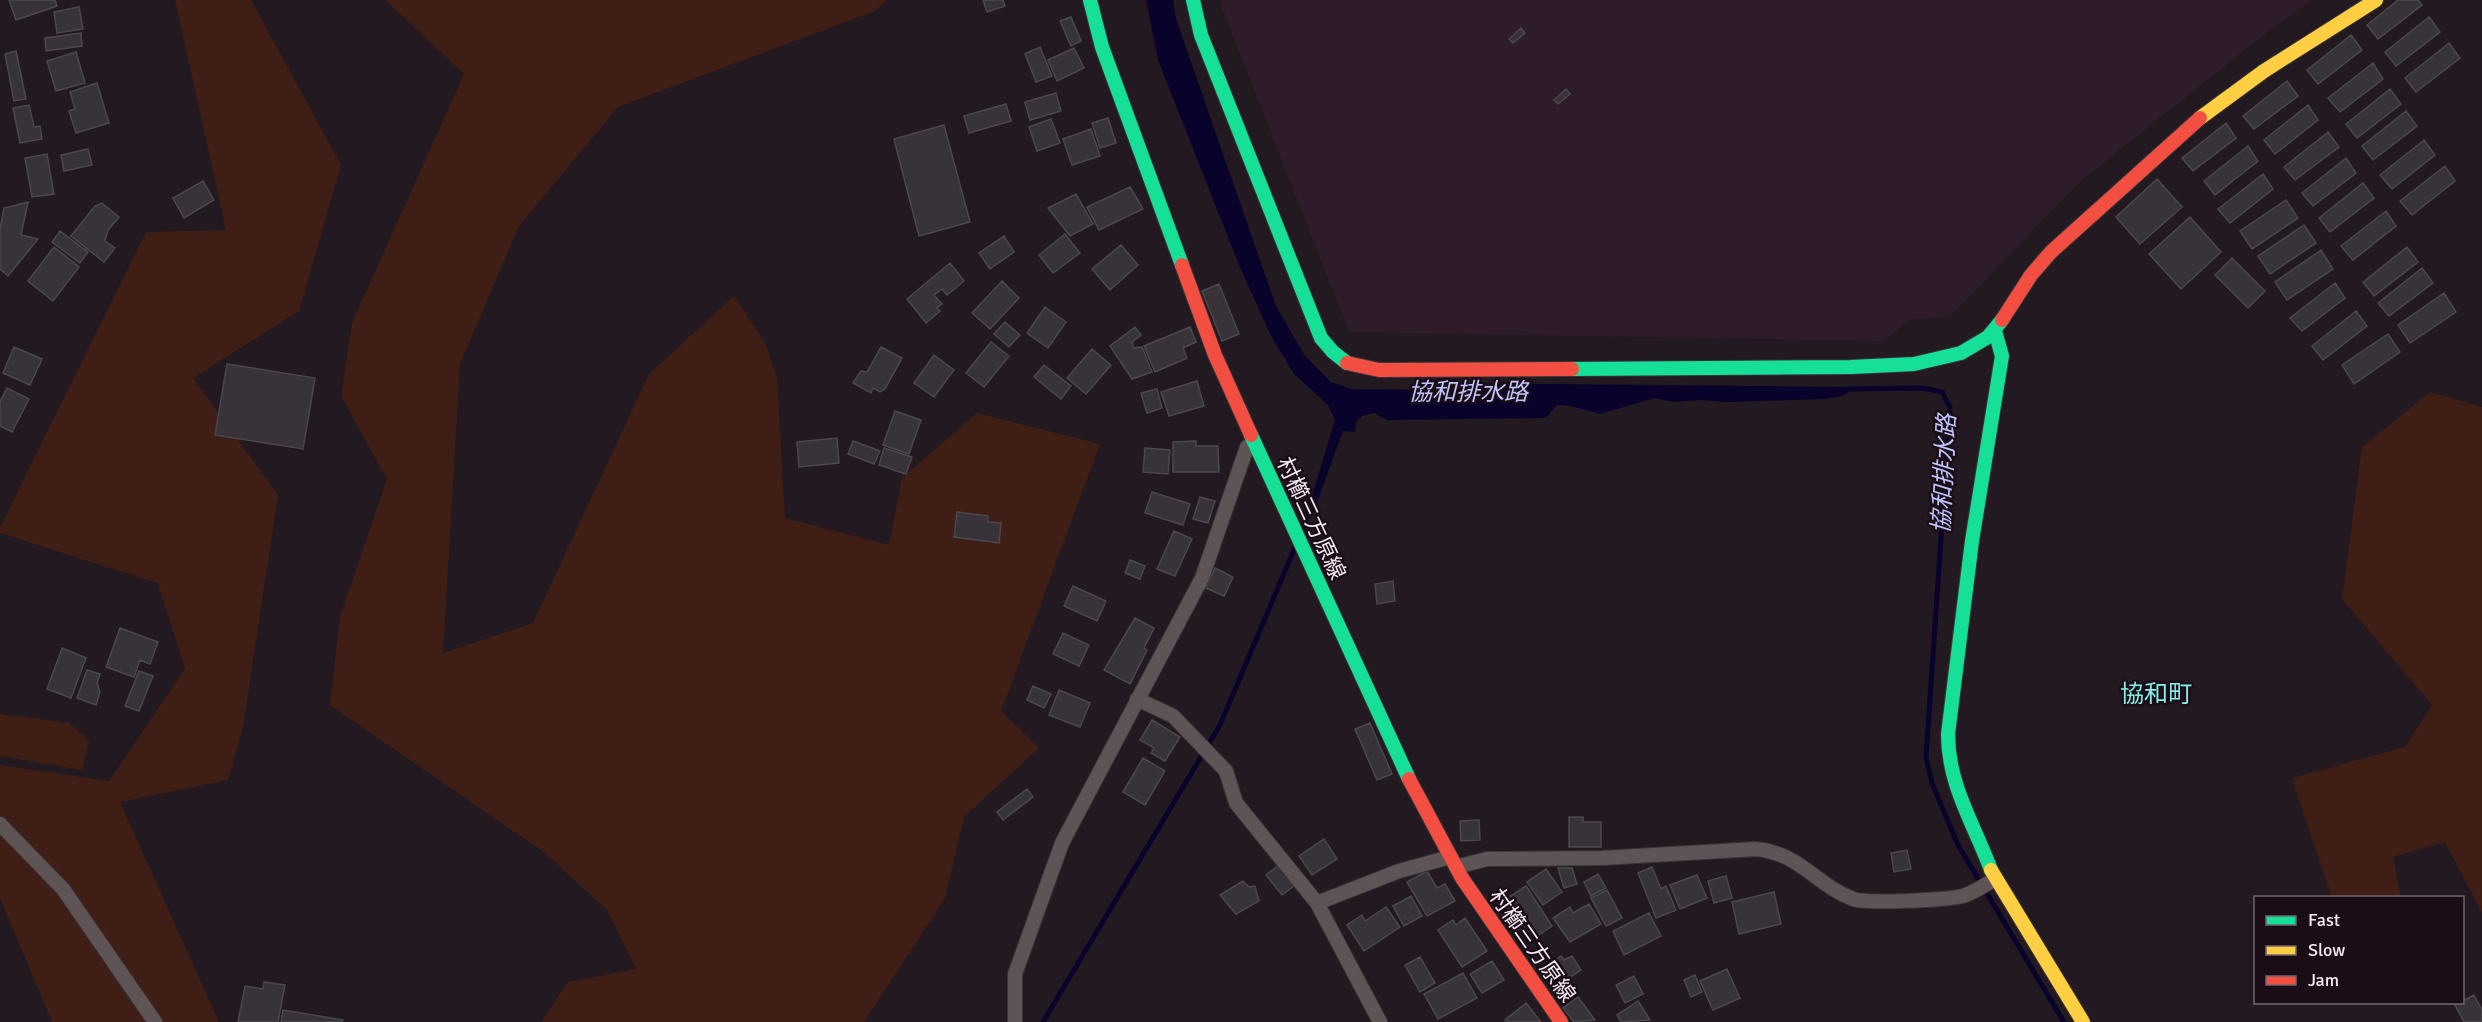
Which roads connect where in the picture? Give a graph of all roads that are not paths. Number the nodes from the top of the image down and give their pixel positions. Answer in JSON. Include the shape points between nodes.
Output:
{"nodes":[{"id":1,"x":1090,"y":0,"type":"edge"},
{"id":2,"x":1193,"y":0,"type":"edge"},
{"id":3,"x":2376,"y":0,"type":"edge"},
{"id":4,"x":1995,"y":331,"type":"junction"},
{"id":5,"x":1254,"y":442,"type":"junction"},
{"id":6,"x":1137,"y":699,"type":"junction"},
{"id":7,"x":0,"y":824,"type":"edge"},
{"id":8,"x":1453,"y":862,"type":"junction"},
{"id":9,"x":1993,"y":880,"type":"junction"},
{"id":10,"x":1317,"y":903,"type":"junction"},
{"id":11,"x":155,"y":1022,"type":"edge"},
{"id":12,"x":1015,"y":1022,"type":"edge"},
{"id":13,"x":1380,"y":1022,"type":"edge"},
{"id":14,"x":1561,"y":1022,"type":"edge"},
{"id":15,"x":2083,"y":1022,"type":"edge"}],
"edges":[{"from":1,"to":5,"type":"street","name":"村櫛三方原線","via":[[1102,46],[1203,323]]},
{"from":2,"to":4,"type":"street","via":[[1201,35],[1315,324],[1330,351],[1351,366],[1379,370],[1901,365],[1952,357]]},
{"from":3,"to":4,"type":"street","via":[[2244,85],[2200,119],[2044,258]]},
{"from":4,"to":9,"type":"street","via":[[2002,356],[1961,615],[1947,744],[1956,791],[1986,853]]},
{"from":5,"to":6,"type":"street","via":[[1247,447],[1202,578]]},
{"from":5,"to":8,"type":"street","name":"村櫛三方原線","via":[[1403,768]]},
{"from":6,"to":10,"type":"street","via":[[1173,716],[1215,757],[1226,771],[1236,803]]},
{"from":6,"to":12,"type":"street","via":[[1062,843],[1015,974]]},
{"from":7,"to":11,"type":"street","via":[[63,889]]},
{"from":8,"to":9,"type":"street","via":[[1769,850],[1794,860],[1854,899],[1952,898]]},
{"from":8,"to":10,"type":"street","via":[[1398,871]]},
{"from":8,"to":14,"type":"street","name":"村櫛三方原線"},
{"from":9,"to":15,"type":"street"},
{"from":10,"to":13,"type":"street"}]}
